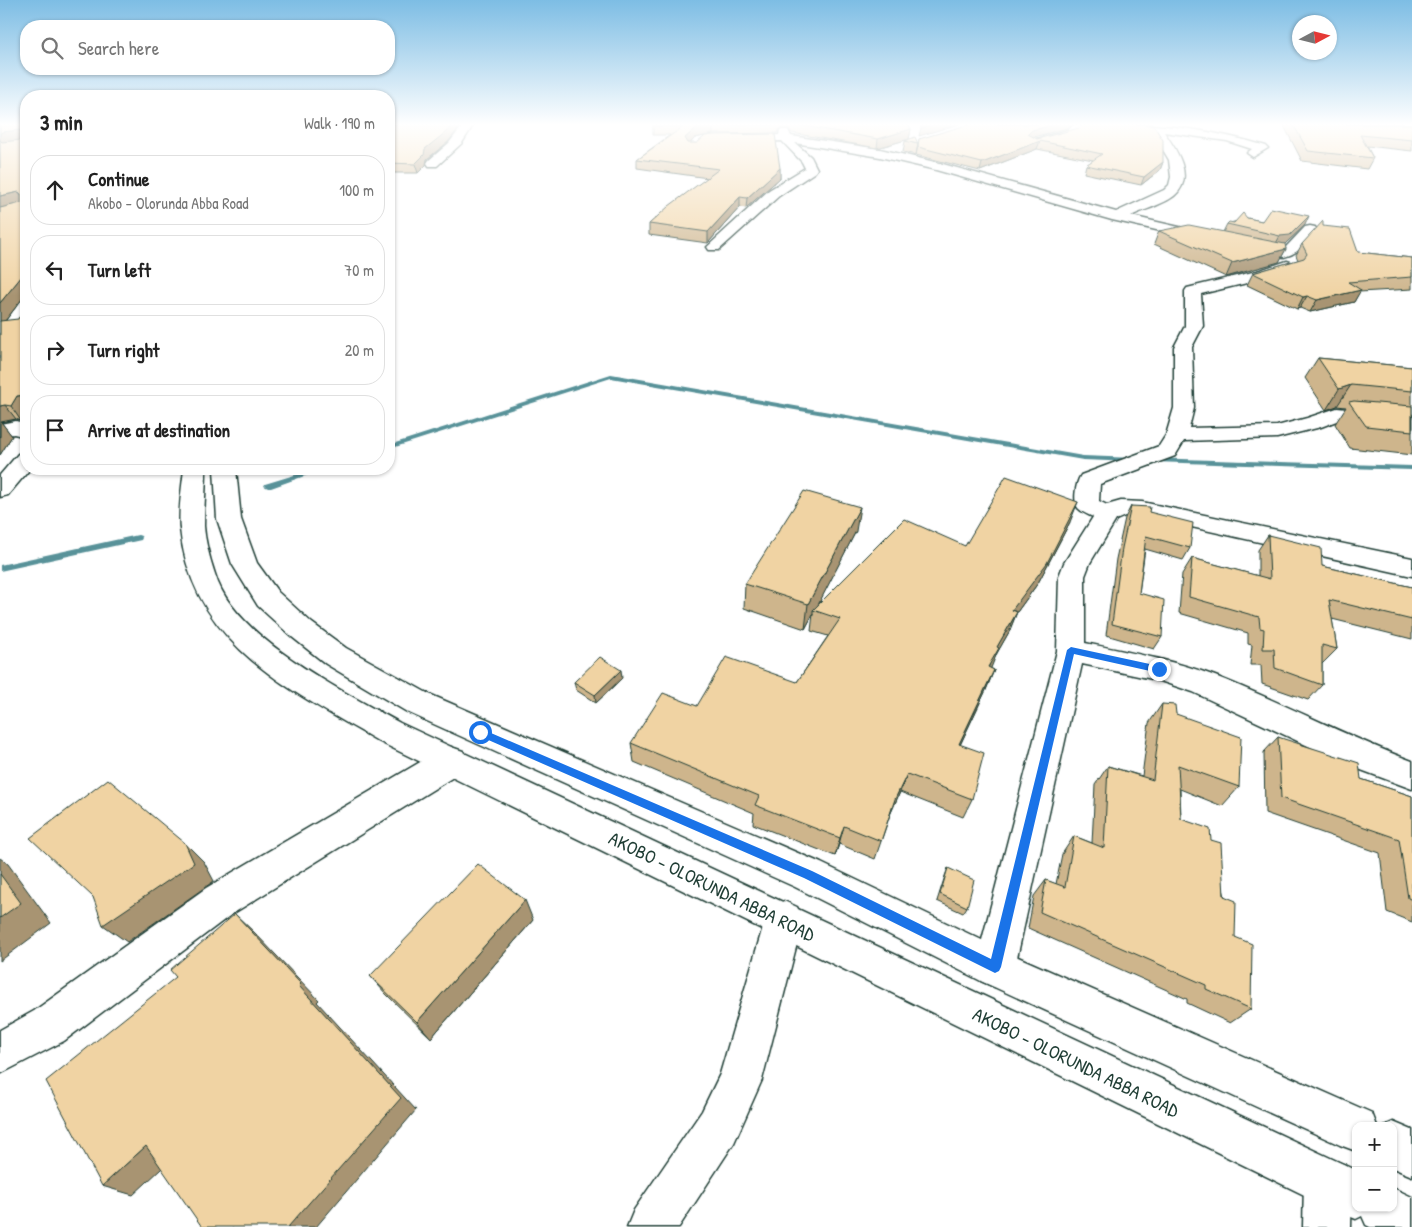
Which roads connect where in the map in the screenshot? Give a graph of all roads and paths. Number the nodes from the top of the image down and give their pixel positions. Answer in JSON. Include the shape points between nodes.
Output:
{"nodes":[{"id":1,"x":792,"y":181,"type":"edge"},
{"id":2,"x":988,"y":181,"type":"edge"},
{"id":3,"x":1178,"y":181,"type":"edge"},
{"id":4,"x":1117,"y":217,"type":"junction"},
{"id":5,"x":1310,"y":230,"type":"dead end"},
{"id":6,"x":1217,"y":240,"type":"edge"},
{"id":7,"x":1236,"y":244,"type":"edge"},
{"id":8,"x":714,"y":247,"type":"dead end"},
{"id":9,"x":1284,"y":252,"type":"junction"},
{"id":10,"x":1412,"y":420,"type":"edge"},
{"id":11,"x":20,"y":428,"type":"edge"},
{"id":12,"x":0,"y":430,"type":"edge"},
{"id":13,"x":1177,"y":435,"type":"junction"},
{"id":14,"x":20,"y":466,"type":"edge"},
{"id":15,"x":195,"y":475,"type":"edge"},
{"id":16,"x":226,"y":475,"type":"edge"},
{"id":17,"x":0,"y":490,"type":"edge"},
{"id":18,"x":1107,"y":515,"type":"junction"},
{"id":19,"x":1412,"y":567,"type":"edge"},
{"id":20,"x":1071,"y":650,"type":"junction"},
{"id":21,"x":451,"y":761,"type":"junction"},
{"id":22,"x":1412,"y":775,"type":"edge"},
{"id":23,"x":784,"y":920,"type":"junction"},
{"id":24,"x":995,"y":967,"type":"junction"},
{"id":25,"x":0,"y":1053,"type":"edge"},
{"id":26,"x":1352,"y":1127,"type":"edge"},
{"id":27,"x":1397,"y":1147,"type":"edge"},
{"id":28,"x":1412,"y":1153,"type":"edge"},
{"id":29,"x":1337,"y":1202,"type":"edge"},
{"id":30,"x":1391,"y":1212,"type":"edge"},
{"id":31,"x":1412,"y":1222,"type":"edge"},
{"id":32,"x":651,"y":1227,"type":"edge"}],
"edges":[{"from":1,"to":8,"type":"street","via":[[774,193]]},
{"from":2,"to":4,"type":"street"},
{"from":3,"to":4,"type":"street","via":[[1169,193]]},
{"from":4,"to":6,"type":"street"},
{"from":5,"to":9,"type":"street","via":[[1291,250]]},
{"from":7,"to":9,"type":"street"},
{"from":9,"to":13,"type":"street","via":[[1291,265],[1193,292],[1194,326],[1183,347],[1184,408]]},
{"from":10,"to":13,"type":"street","via":[[1337,414],[1278,432]]},
{"from":11,"to":12,"type":"street"},
{"from":13,"to":18,"type":"street","via":[[1167,452],[1089,480],[1087,504]]},
{"from":14,"to":17,"type":"street"},
{"from":15,"to":21,"type":"street","name":"AKOBO - OLORUNDA ABBA ROAD","via":[[192,528],[202,576],[222,613],[257,649],[300,682],[390,732]]},
{"from":16,"to":24,"type":"street","via":[[230,520],[245,564],[268,599],[336,656],[418,704],[808,875]]},
{"from":18,"to":19,"type":"street","via":[[1121,508],[1142,510]]},
{"from":18,"to":20,"type":"street","via":[[1072,576]]},
{"from":20,"to":22,"type":"street","via":[[1159,669],[1204,684],[1364,757]]},
{"from":20,"to":24,"type":"street"},
{"from":21,"to":23,"type":"street","name":"AKOBO - OLORUNDA ABBA ROAD"},
{"from":21,"to":25,"type":"street","via":[[219,901],[49,1026]]},
{"from":23,"to":29,"type":"street","name":"AKOBO - OLORUNDA ABBA ROAD","via":[[986,1019]]},
{"from":23,"to":32,"type":"street","via":[[740,1080],[718,1127]]},
{"from":24,"to":26,"type":"street"},
{"from":27,"to":28,"type":"street"},
{"from":30,"to":31,"type":"street"}]}
